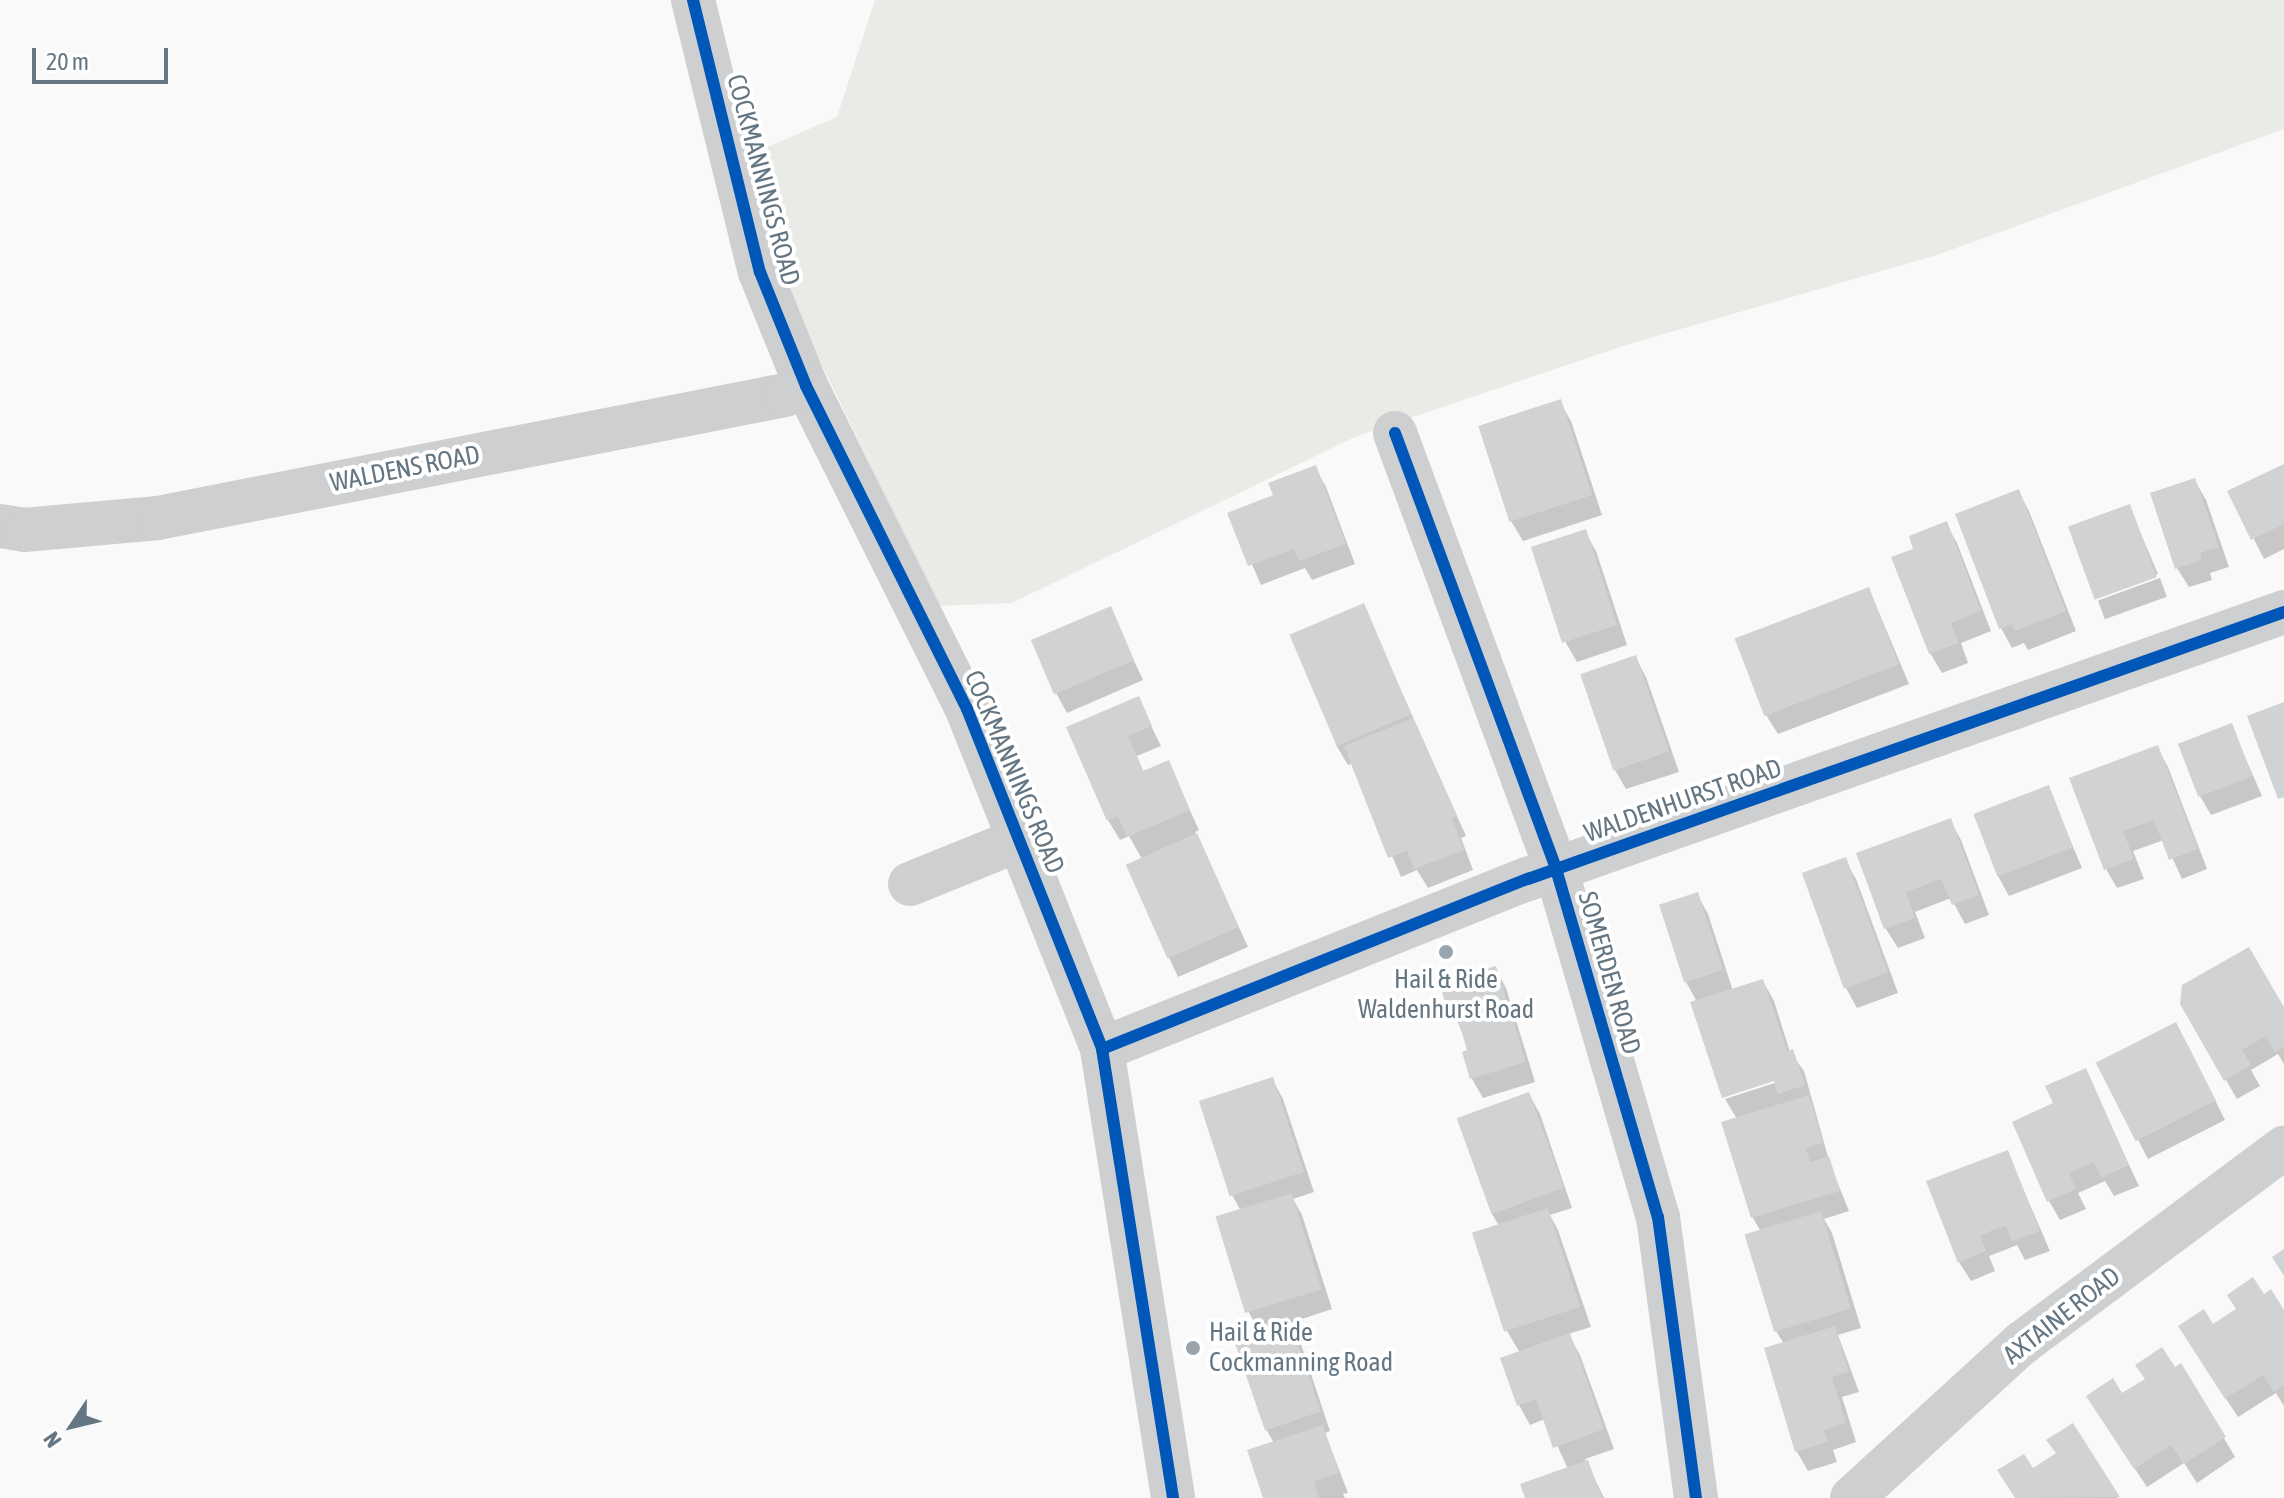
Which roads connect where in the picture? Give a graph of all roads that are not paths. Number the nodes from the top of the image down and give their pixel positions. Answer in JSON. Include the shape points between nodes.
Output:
{"nodes":[{"id":1,"x":693,"y":0,"type":"edge"},
{"id":2,"x":806,"y":386,"type":"junction"},
{"id":3,"x":1395,"y":433,"type":"dead end"},
{"id":4,"x":0,"y":526,"type":"edge"},
{"id":5,"x":2284,"y":612,"type":"edge"},
{"id":6,"x":1021,"y":839,"type":"junction"},
{"id":7,"x":1556,"y":869,"type":"junction"},
{"id":8,"x":910,"y":884,"type":"dead end"},
{"id":9,"x":1102,"y":1049,"type":"junction"},
{"id":10,"x":2284,"y":1148,"type":"edge"},
{"id":11,"x":1173,"y":1498,"type":"edge"},
{"id":12,"x":1696,"y":1498,"type":"edge"},
{"id":13,"x":1852,"y":1498,"type":"edge"}],
"edges":[{"from":1,"to":2,"type":"street","name":"COCKMANNINGS ROAD","via":[[760,272]]},
{"from":2,"to":4,"type":"street","name":"WALDENS ROAD","via":[[785,395],[158,518],[24,530]]},
{"from":2,"to":6,"type":"street","name":"COCKMANNINGS ROAD","via":[[967,709]]},
{"from":3,"to":7,"type":"street","name":"SOMERDEN ROAD"},
{"from":5,"to":7,"type":"street","name":"WALDENHURST ROAD"},
{"from":6,"to":8,"type":"street"},
{"from":6,"to":9,"type":"street","name":"COCKMANNINGS ROAD"},
{"from":7,"to":9,"type":"street","name":"WALDENHURST ROAD"},
{"from":7,"to":12,"type":"street","name":"SOMERDEN ROAD","via":[[1658,1217]]},
{"from":9,"to":11,"type":"street","name":"COCKMANNINGS ROAD"},
{"from":10,"to":13,"type":"street","name":"AXTAINE ROAD","via":[[2022,1343]]}]}
